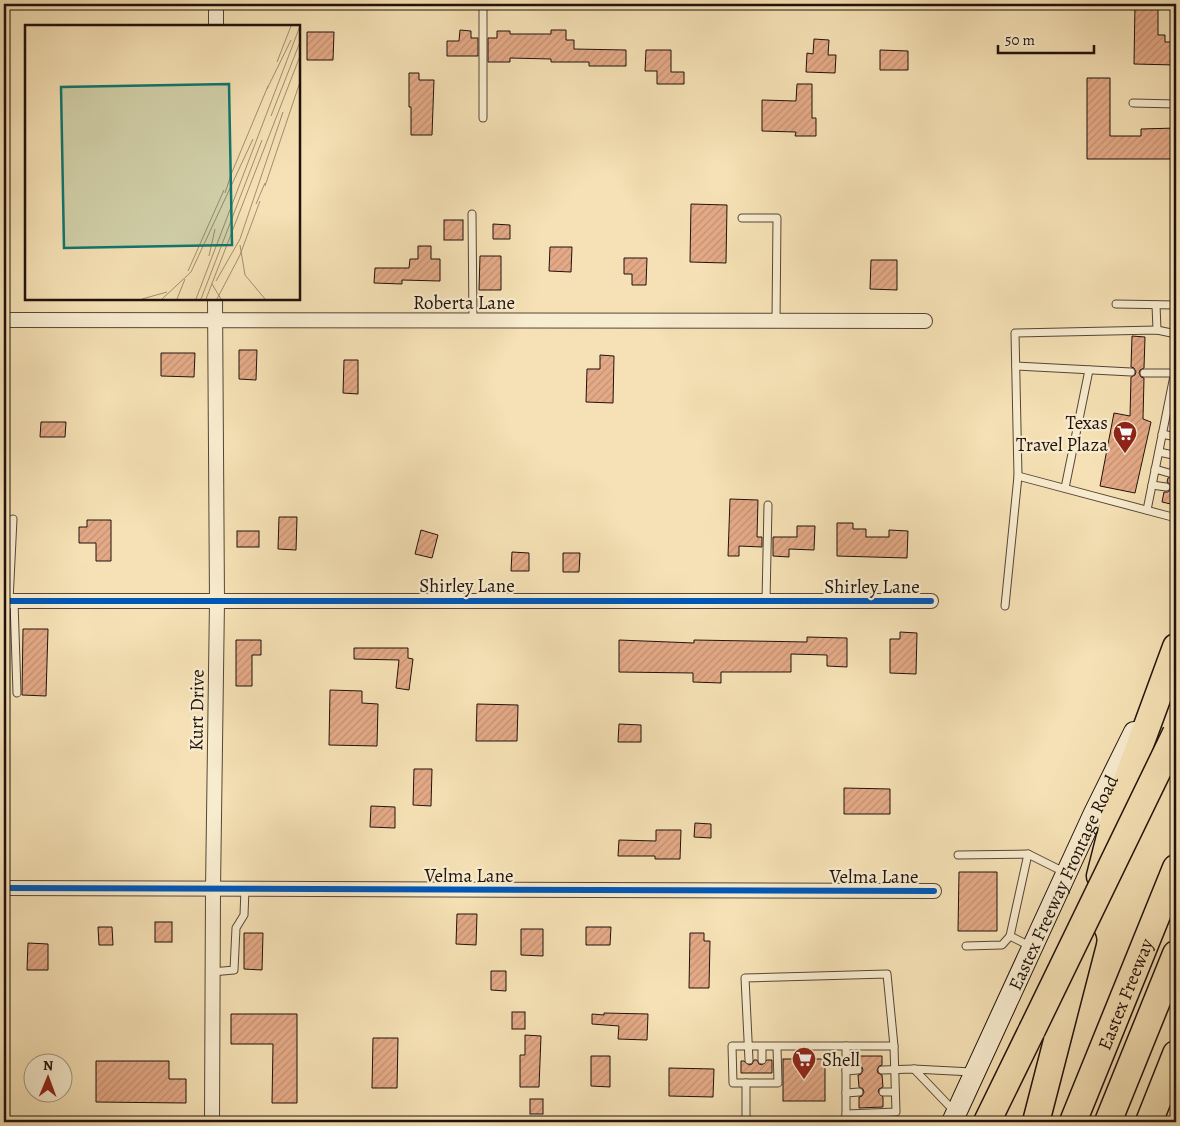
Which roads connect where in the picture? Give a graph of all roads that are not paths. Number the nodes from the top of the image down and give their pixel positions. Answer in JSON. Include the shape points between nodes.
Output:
{"nodes":[{"id":1,"x":216,"y":4,"type":"edge"},
{"id":2,"x":483,"y":4,"type":"edge"},
{"id":3,"x":216,"y":25,"type":"edge"},
{"id":4,"x":1133,"y":103,"type":"dead end"},
{"id":5,"x":1176,"y":104,"type":"edge"},
{"id":6,"x":483,"y":118,"type":"dead end"},
{"id":7,"x":472,"y":214,"type":"dead end"},
{"id":8,"x":742,"y":218,"type":"dead end"},
{"id":9,"x":215,"y":300,"type":"edge"},
{"id":10,"x":1116,"y":304,"type":"dead end"},
{"id":11,"x":1156,"y":305,"type":"junction"},
{"id":12,"x":1176,"y":305,"type":"edge"},
{"id":13,"x":4,"y":320,"type":"edge"},
{"id":14,"x":215,"y":321,"type":"junction"},
{"id":15,"x":473,"y":321,"type":"junction"},
{"id":16,"x":776,"y":321,"type":"junction"},
{"id":17,"x":925,"y":321,"type":"dead end"},
{"id":18,"x":1157,"y":330,"type":"junction"},
{"id":19,"x":1176,"y":334,"type":"edge"},
{"id":20,"x":1016,"y":366,"type":"junction"},
{"id":21,"x":1089,"y":370,"type":"junction"},
{"id":22,"x":1176,"y":370,"type":"edge"},
{"id":23,"x":1131,"y":372,"type":"dead end"},
{"id":24,"x":1144,"y":373,"type":"dead end"},
{"id":25,"x":1168,"y":409,"type":"junction"},
{"id":26,"x":1176,"y":411,"type":"edge"},
{"id":27,"x":1162,"y":434,"type":"junction"},
{"id":28,"x":1176,"y":437,"type":"edge"},
{"id":29,"x":1159,"y":452,"type":"junction"},
{"id":30,"x":1173,"y":455,"type":"dead end"},
{"id":31,"x":1155,"y":469,"type":"junction"},
{"id":32,"x":1169,"y":473,"type":"dead end"},
{"id":33,"x":1018,"y":476,"type":"junction"},
{"id":34,"x":1152,"y":485,"type":"junction"},
{"id":35,"x":1166,"y":487,"type":"dead end"},
{"id":36,"x":1065,"y":488,"type":"junction"},
{"id":37,"x":768,"y":506,"type":"dead end"},
{"id":38,"x":1147,"y":510,"type":"junction"},
{"id":39,"x":1176,"y":518,"type":"edge"},
{"id":40,"x":13,"y":519,"type":"dead end"},
{"id":41,"x":9,"y":601,"type":"edge"},
{"id":42,"x":217,"y":601,"type":"junction"},
{"id":43,"x":766,"y":601,"type":"junction"},
{"id":44,"x":931,"y":601,"type":"dead end"},
{"id":45,"x":1005,"y":606,"type":"dead end"},
{"id":46,"x":1176,"y":646,"type":"edge"},
{"id":47,"x":16,"y":693,"type":"dead end"},
{"id":48,"x":1176,"y":733,"type":"edge"},
{"id":49,"x":1028,"y":854,"type":"junction"},
{"id":50,"x":958,"y":855,"type":"dead end"},
{"id":51,"x":1176,"y":868,"type":"edge"},
{"id":52,"x":1066,"y":873,"type":"junction"},
{"id":53,"x":4,"y":888,"type":"edge"},
{"id":54,"x":213,"y":889,"type":"junction"},
{"id":55,"x":245,"y":889,"type":"junction"},
{"id":56,"x":934,"y":890,"type":"dead end"},
{"id":57,"x":1010,"y":936,"type":"junction"},
{"id":58,"x":966,"y":946,"type":"dead end"},
{"id":59,"x":1032,"y":947,"type":"junction"},
{"id":60,"x":1176,"y":954,"type":"edge"},
{"id":61,"x":212,"y":972,"type":"junction"},
{"id":62,"x":1032,"y":1030,"type":"junction"},
{"id":63,"x":749,"y":1046,"type":"junction"},
{"id":64,"x":846,"y":1046,"type":"junction"},
{"id":65,"x":894,"y":1046,"type":"junction"},
{"id":66,"x":762,"y":1047,"type":"junction"},
{"id":67,"x":777,"y":1047,"type":"junction"},
{"id":68,"x":1176,"y":1054,"type":"edge"},
{"id":69,"x":749,"y":1060,"type":"dead end"},
{"id":70,"x":762,"y":1060,"type":"dead end"},
{"id":71,"x":914,"y":1069,"type":"junction"},
{"id":72,"x":858,"y":1070,"type":"dead end"},
{"id":73,"x":882,"y":1070,"type":"dead end"},
{"id":74,"x":894,"y":1070,"type":"junction"},
{"id":75,"x":846,"y":1071,"type":"junction"},
{"id":76,"x":974,"y":1072,"type":"junction"},
{"id":77,"x":749,"y":1073,"type":"dead end"},
{"id":78,"x":763,"y":1073,"type":"dead end"},
{"id":79,"x":747,"y":1083,"type":"junction"},
{"id":80,"x":763,"y":1083,"type":"junction"},
{"id":81,"x":859,"y":1092,"type":"dead end"},
{"id":82,"x":883,"y":1092,"type":"dead end"},
{"id":83,"x":895,"y":1092,"type":"junction"},
{"id":84,"x":846,"y":1093,"type":"junction"},
{"id":85,"x":846,"y":1114,"type":"junction"},
{"id":86,"x":954,"y":1118,"type":"edge"},
{"id":87,"x":212,"y":1122,"type":"edge"},
{"id":88,"x":746,"y":1122,"type":"edge"},
{"id":89,"x":846,"y":1122,"type":"edge"},
{"id":90,"x":987,"y":1122,"type":"edge"},
{"id":91,"x":1007,"y":1122,"type":"edge"},
{"id":92,"x":1036,"y":1122,"type":"edge"},
{"id":93,"x":1073,"y":1122,"type":"edge"},
{"id":94,"x":1108,"y":1122,"type":"edge"},
{"id":95,"x":1148,"y":1122,"type":"edge"}],
"edges":[{"from":1,"to":3,"type":"street"},
{"from":2,"to":6,"type":"lane"},
{"from":4,"to":5,"type":"lane"},
{"from":7,"to":15,"type":"lane"},
{"from":8,"to":16,"type":"lane","via":[[777,218]]},
{"from":9,"to":14,"type":"street","name":"Kurt Drive"},
{"from":10,"to":11,"type":"lane"},
{"from":11,"to":12,"type":"lane"},
{"from":11,"to":18,"type":"lane"},
{"from":13,"to":14,"type":"street","name":"Roberta Lane"},
{"from":14,"to":15,"type":"street","name":"Roberta Lane"},
{"from":14,"to":42,"type":"street","name":"Kurt Drive"},
{"from":15,"to":16,"type":"street","name":"Roberta Lane"},
{"from":16,"to":17,"type":"street","name":"Roberta Lane"},
{"from":18,"to":19,"type":"lane"},
{"from":18,"to":20,"type":"lane","via":[[1015,333]]},
{"from":20,"to":21,"type":"lane"},
{"from":20,"to":33,"type":"lane"},
{"from":21,"to":23,"type":"lane"},
{"from":21,"to":36,"type":"lane"},
{"from":22,"to":24,"type":"lane"},
{"from":22,"to":25,"type":"lane"},
{"from":25,"to":26,"type":"lane"},
{"from":25,"to":27,"type":"lane"},
{"from":27,"to":28,"type":"lane"},
{"from":27,"to":29,"type":"lane"},
{"from":29,"to":30,"type":"lane"},
{"from":29,"to":31,"type":"lane"},
{"from":31,"to":32,"type":"lane"},
{"from":31,"to":34,"type":"lane"},
{"from":33,"to":36,"type":"lane"},
{"from":33,"to":45,"type":"lane"},
{"from":34,"to":35,"type":"lane"},
{"from":34,"to":38,"type":"lane"},
{"from":36,"to":38,"type":"lane"},
{"from":37,"to":43,"type":"lane"},
{"from":38,"to":39,"type":"lane"},
{"from":40,"to":41,"type":"lane"},
{"from":41,"to":42,"type":"street","name":"Shirley Lane"},
{"from":41,"to":47,"type":"lane"},
{"from":42,"to":43,"type":"street","name":"Shirley Lane"},
{"from":42,"to":54,"type":"street","name":"Kurt Drive"},
{"from":43,"to":44,"type":"street","name":"Shirley Lane"},
{"from":46,"to":52,"type":"main road","name":"Eastex Freeway Frontage Road"},
{"from":46,"to":92,"type":"highway","via":[[1118,805]]},
{"from":48,"to":62,"type":"highway","bridge":true},
{"from":49,"to":50,"type":"lane"},
{"from":49,"to":52,"type":"lane"},
{"from":49,"to":57,"type":"lane"},
{"from":51,"to":93,"type":"highway","name":"Eastex Freeway"},
{"from":52,"to":59,"type":"main road","name":"Eastex Freeway Frontage Road"},
{"from":53,"to":54,"type":"street","name":"Velma Lane"},
{"from":54,"to":55,"type":"street","name":"Velma Lane"},
{"from":54,"to":61,"type":"street","name":"Kurt Drive"},
{"from":55,"to":56,"type":"street","name":"Velma Lane"},
{"from":55,"to":61,"type":"lane","via":[[244,915],[236,928],[234,970]]},
{"from":57,"to":58,"type":"lane","via":[[1002,946]]},
{"from":57,"to":59,"type":"lane"},
{"from":59,"to":76,"type":"main road","name":"Eastex Freeway Frontage Road"},
{"from":60,"to":94,"type":"highway"},
{"from":61,"to":87,"type":"street","name":"Kurt Drive"},
{"from":62,"to":90,"type":"highway"},
{"from":62,"to":91,"type":"highway"},
{"from":63,"to":65,"type":"lane","via":[[746,978],[886,974]]},
{"from":63,"to":66,"type":"lane"},
{"from":63,"to":69,"type":"lane"},
{"from":63,"to":79,"type":"lane","via":[[732,1046],[733,1083]]},
{"from":64,"to":65,"type":"lane"},
{"from":64,"to":67,"type":"lane"},
{"from":64,"to":75,"type":"lane"},
{"from":65,"to":74,"type":"lane"},
{"from":66,"to":67,"type":"lane"},
{"from":66,"to":70,"type":"lane"},
{"from":67,"to":80,"type":"lane","via":[[778,1083]]},
{"from":68,"to":95,"type":"highway"},
{"from":71,"to":74,"type":"lane"},
{"from":71,"to":76,"type":"lane"},
{"from":71,"to":86,"type":"lane"},
{"from":72,"to":75,"type":"lane"},
{"from":73,"to":74,"type":"lane"},
{"from":74,"to":83,"type":"lane"},
{"from":75,"to":84,"type":"lane"},
{"from":76,"to":86,"type":"main road","name":"Eastex Freeway Frontage Road"},
{"from":77,"to":79,"type":"lane"},
{"from":78,"to":80,"type":"lane"},
{"from":79,"to":80,"type":"lane"},
{"from":79,"to":88,"type":"lane"},
{"from":81,"to":84,"type":"lane"},
{"from":82,"to":83,"type":"lane"},
{"from":83,"to":85,"type":"lane","via":[[896,1112]]},
{"from":84,"to":85,"type":"lane"},
{"from":85,"to":89,"type":"lane"}]}
